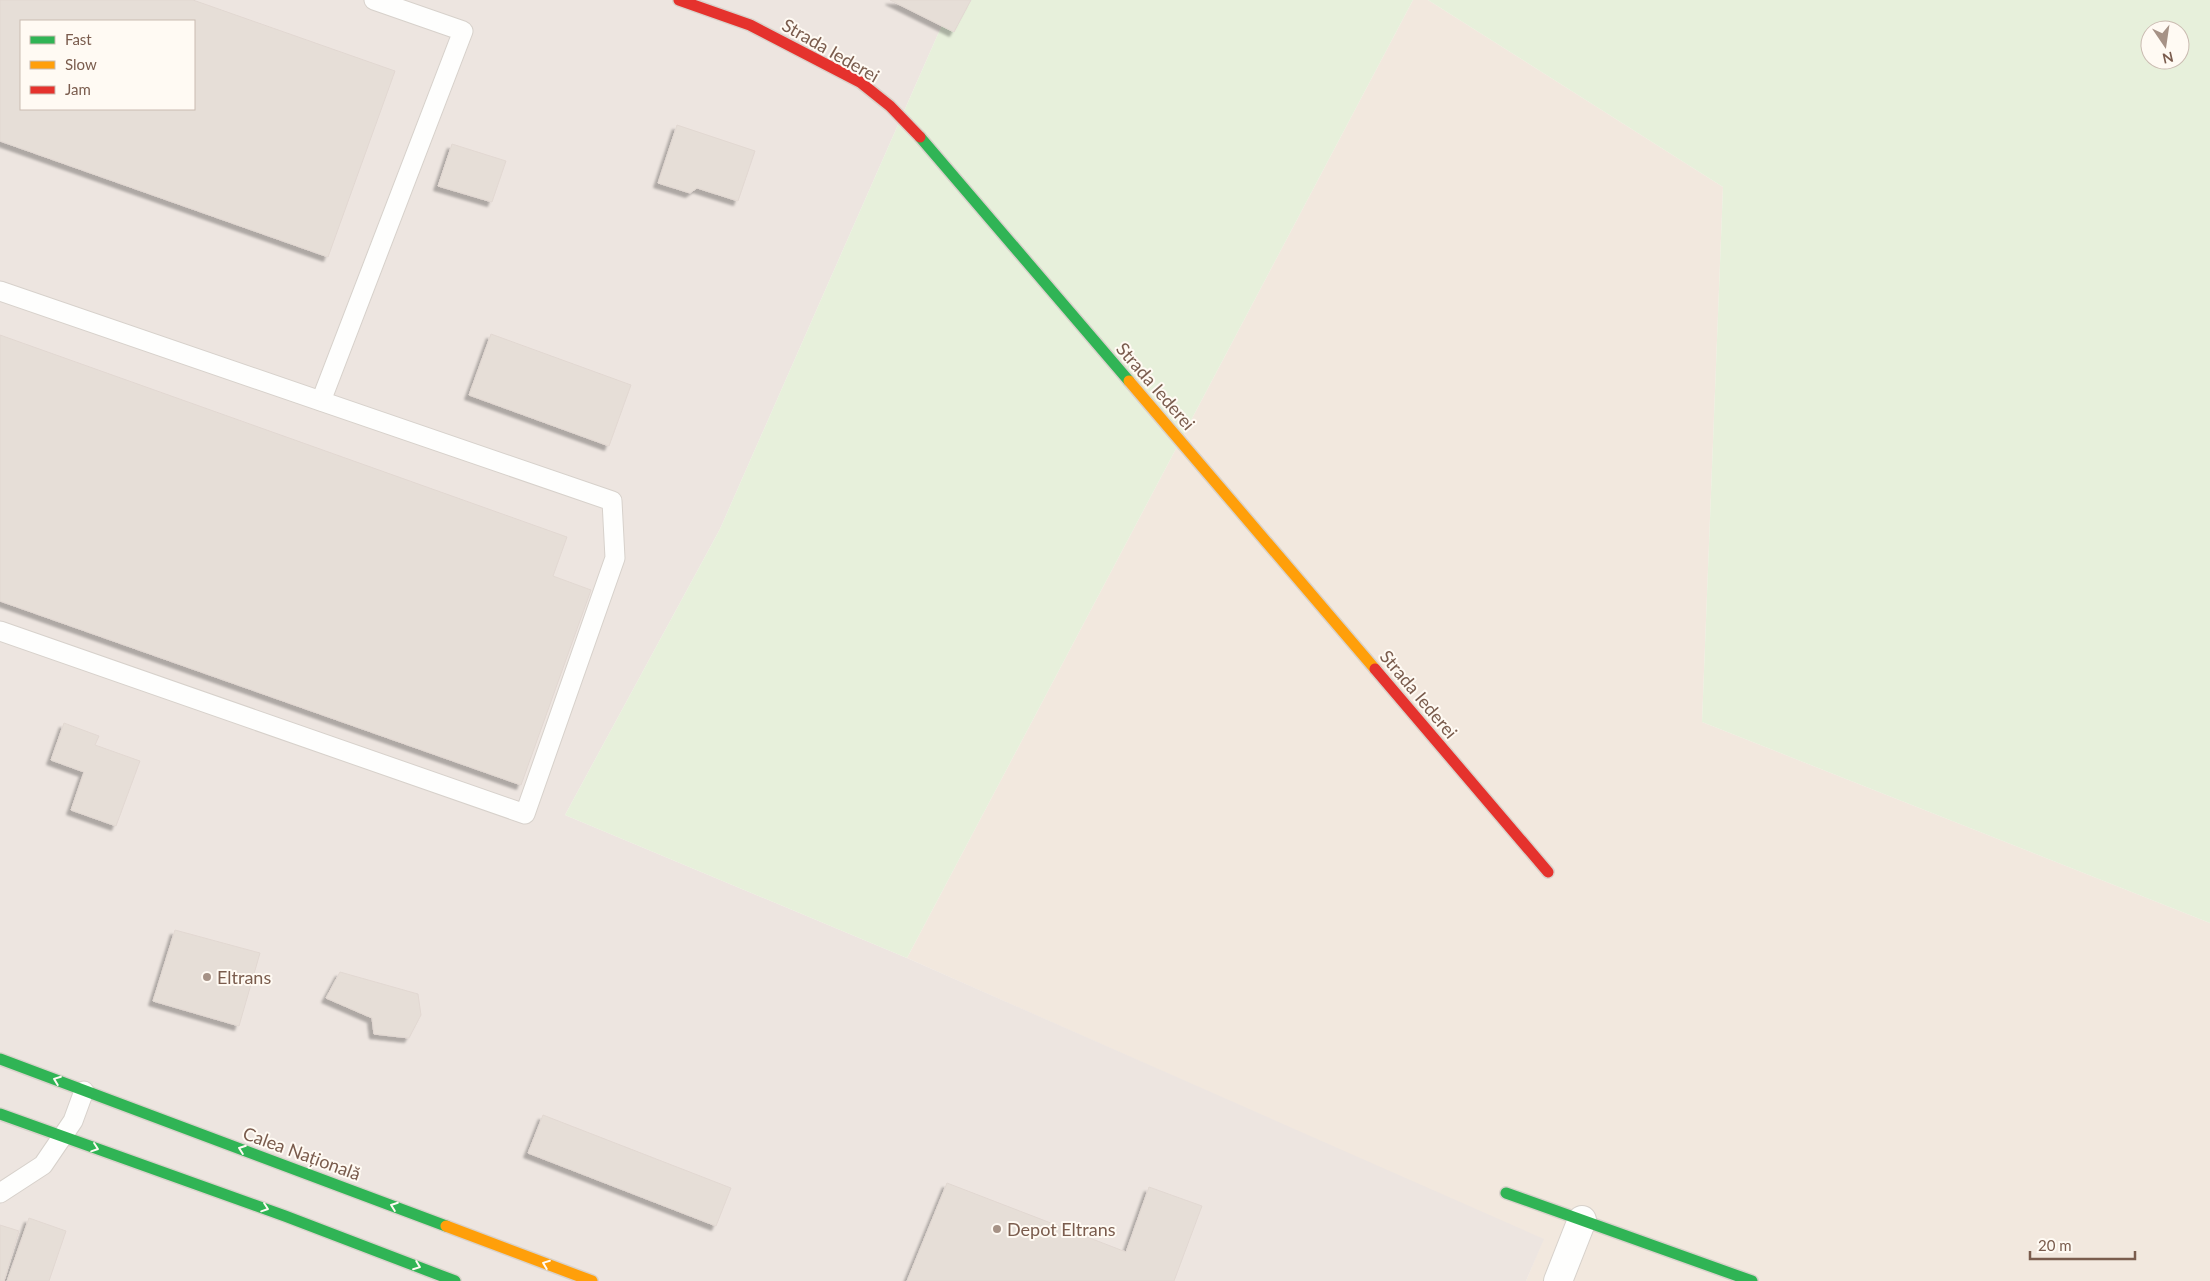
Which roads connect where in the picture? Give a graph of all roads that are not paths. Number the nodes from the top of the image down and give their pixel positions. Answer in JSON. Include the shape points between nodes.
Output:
{"nodes":[{"id":1,"x":374,"y":0,"type":"edge"},
{"id":2,"x":679,"y":0,"type":"edge"},
{"id":3,"x":0,"y":291,"type":"edge"},
{"id":4,"x":321,"y":402,"type":"junction"},
{"id":5,"x":0,"y":631,"type":"edge"},
{"id":6,"x":1548,"y":872,"type":"dead end"},
{"id":7,"x":0,"y":1059,"type":"edge"},
{"id":8,"x":84,"y":1091,"type":"junction"},
{"id":9,"x":0,"y":1114,"type":"edge"},
{"id":10,"x":64,"y":1137,"type":"junction"},
{"id":11,"x":0,"y":1193,"type":"edge"},
{"id":12,"x":1506,"y":1193,"type":"dead end"},
{"id":13,"x":1582,"y":1220,"type":"junction"},
{"id":14,"x":455,"y":1281,"type":"edge"},
{"id":15,"x":592,"y":1281,"type":"edge"},
{"id":16,"x":1558,"y":1281,"type":"edge"},
{"id":17,"x":1752,"y":1281,"type":"edge"}],
"edges":[{"from":1,"to":4,"type":"lane","via":[[463,31]]},
{"from":2,"to":6,"type":"street","name":"Strada Iederei","via":[[750,25],[824,62],[860,82],[890,106],[920,137]]},
{"from":3,"to":4,"type":"lane"},
{"from":4,"to":5,"type":"lane","via":[[612,501],[616,558],[525,814]]},
{"from":8,"to":7,"type":"street","name":"Calea Națională","one_way":true},
{"from":8,"to":10,"type":"lane"},
{"from":15,"to":8,"type":"street","name":"Calea Națională","one_way":true},
{"from":9,"to":10,"type":"street"},
{"from":10,"to":11,"type":"lane","via":[[43,1165]]},
{"from":10,"to":14,"type":"street","one_way":true},
{"from":12,"to":13,"type":"street"},
{"from":13,"to":16,"type":"street"},
{"from":13,"to":17,"type":"street"}]}
